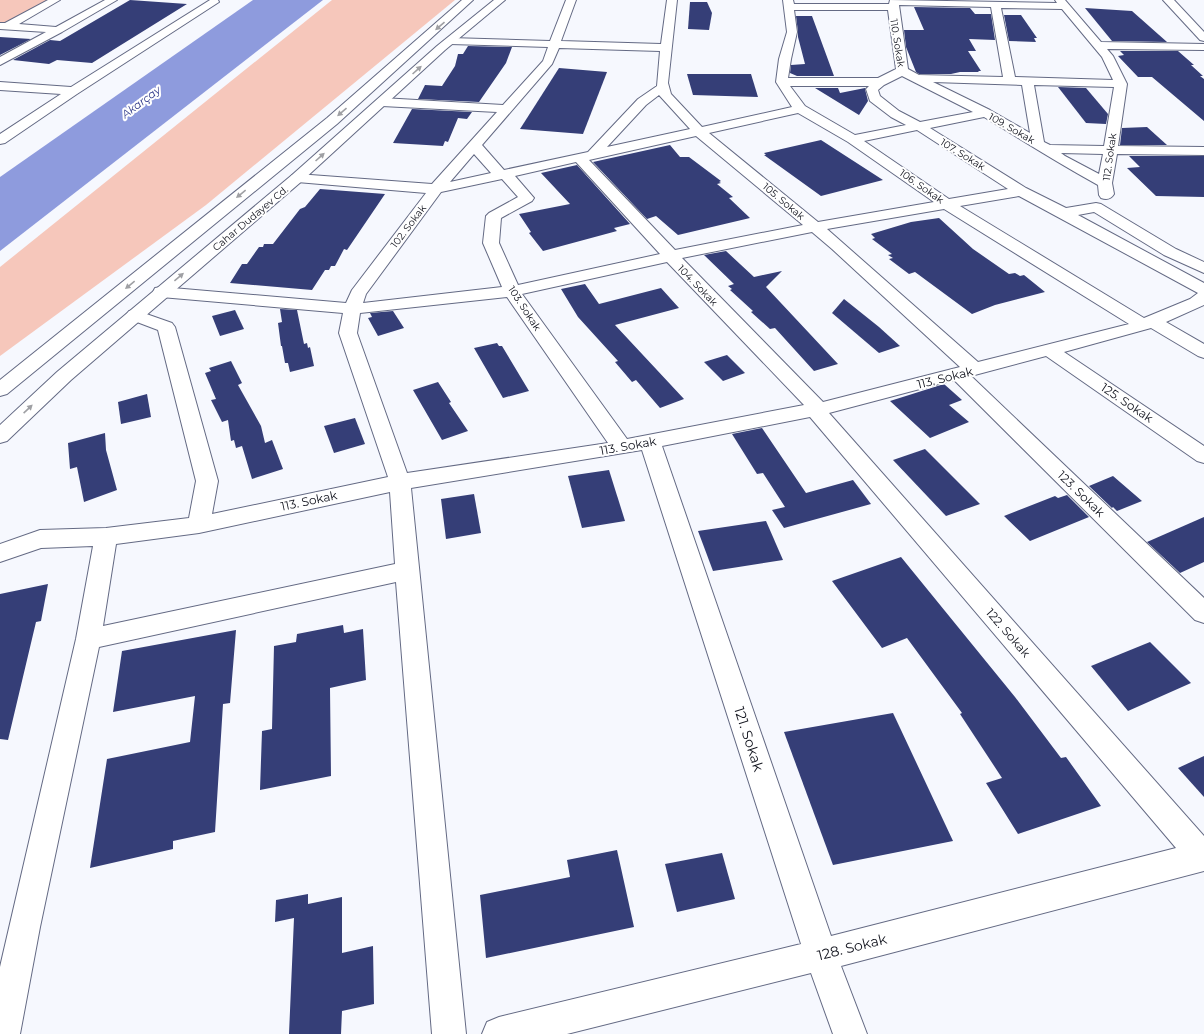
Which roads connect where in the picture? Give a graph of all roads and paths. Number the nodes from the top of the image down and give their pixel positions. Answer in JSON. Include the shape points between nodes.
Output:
{"nodes":[{"id":1,"x":55,"y":0,"type":"edge"},
{"id":2,"x":112,"y":0,"type":"edge"},
{"id":3,"x":196,"y":0,"type":"edge"},
{"id":4,"x":468,"y":0,"type":"edge"},
{"id":5,"x":500,"y":0,"type":"edge"},
{"id":6,"x":572,"y":0,"type":"edge"},
{"id":7,"x":672,"y":0,"type":"edge"},
{"id":8,"x":1168,"y":0,"type":"edge"},
{"id":9,"x":789,"y":3,"type":"edge"},
{"id":10,"x":895,"y":3,"type":"edge"},
{"id":11,"x":1032,"y":3,"type":"edge"},
{"id":12,"x":1062,"y":3,"type":"edge"},
{"id":13,"x":995,"y":4,"type":"junction"},
{"id":14,"x":3,"y":26,"type":"edge"},
{"id":15,"x":58,"y":30,"type":"junction"},
{"id":16,"x":1204,"y":38,"type":"edge"},
{"id":17,"x":450,"y":41,"type":"junction"},
{"id":18,"x":556,"y":45,"type":"junction"},
{"id":19,"x":1097,"y":45,"type":"junction"},
{"id":20,"x":1204,"y":47,"type":"edge"},
{"id":21,"x":666,"y":48,"type":"junction"},
{"id":22,"x":0,"y":62,"type":"edge"},
{"id":23,"x":1007,"y":68,"type":"junction"},
{"id":24,"x":1022,"y":69,"type":"dead end"},
{"id":25,"x":902,"y":71,"type":"junction"},
{"id":26,"x":1099,"y":71,"type":"dead end"},
{"id":27,"x":1114,"y":72,"type":"junction"},
{"id":28,"x":916,"y":78,"type":"junction"},
{"id":29,"x":1010,"y":80,"type":"junction"},
{"id":30,"x":1027,"y":81,"type":"junction"},
{"id":31,"x":782,"y":82,"type":"junction"},
{"id":32,"x":880,"y":82,"type":"junction"},
{"id":33,"x":1121,"y":84,"type":"junction"},
{"id":34,"x":0,"y":86,"type":"edge"},
{"id":35,"x":663,"y":87,"type":"junction"},
{"id":36,"x":73,"y":91,"type":"junction"},
{"id":37,"x":382,"y":102,"type":"junction"},
{"id":38,"x":800,"y":109,"type":"junction"},
{"id":39,"x":505,"y":110,"type":"junction"},
{"id":40,"x":986,"y":113,"type":"junction"},
{"id":41,"x":920,"y":127,"type":"junction"},
{"id":42,"x":700,"y":132,"type":"junction"},
{"id":43,"x":853,"y":139,"type":"junction"},
{"id":44,"x":0,"y":140,"type":"edge"},
{"id":45,"x":474,"y":146,"type":"junction"},
{"id":46,"x":1042,"y":146,"type":"junction"},
{"id":47,"x":1110,"y":149,"type":"junction"},
{"id":48,"x":1204,"y":151,"type":"edge"},
{"id":49,"x":585,"y":157,"type":"junction"},
{"id":50,"x":503,"y":175,"type":"junction"},
{"id":51,"x":297,"y":178,"type":"junction"},
{"id":52,"x":1105,"y":183,"type":"junction"},
{"id":53,"x":436,"y":189,"type":"junction"},
{"id":54,"x":1021,"y":191,"type":"junction"},
{"id":55,"x":948,"y":205,"type":"junction"},
{"id":56,"x":1096,"y":207,"type":"junction"},
{"id":57,"x":1064,"y":213,"type":"junction"},
{"id":58,"x":815,"y":227,"type":"junction"},
{"id":59,"x":671,"y":256,"type":"junction"},
{"id":60,"x":1204,"y":268,"type":"edge"},
{"id":61,"x":1204,"y":290,"type":"edge"},
{"id":62,"x":512,"y":291,"type":"junction"},
{"id":63,"x":161,"y":292,"type":"junction"},
{"id":64,"x":1204,"y":297,"type":"edge"},
{"id":65,"x":352,"y":309,"type":"junction"},
{"id":66,"x":136,"y":315,"type":"junction"},
{"id":67,"x":1148,"y":323,"type":"junction"},
{"id":68,"x":1049,"y":350,"type":"junction"},
{"id":69,"x":1204,"y":352,"type":"edge"},
{"id":70,"x":966,"y":372,"type":"junction"},
{"id":71,"x":0,"y":390,"type":"edge"},
{"id":72,"x":817,"y":410,"type":"junction"},
{"id":73,"x":0,"y":436,"type":"edge"},
{"id":74,"x":650,"y":442,"type":"junction"},
{"id":75,"x":622,"y":447,"type":"junction"},
{"id":76,"x":1204,"y":456,"type":"edge"},
{"id":77,"x":400,"y":482,"type":"junction"},
{"id":78,"x":199,"y":524,"type":"junction"},
{"id":79,"x":106,"y":536,"type":"junction"},
{"id":80,"x":0,"y":539,"type":"edge"},
{"id":81,"x":40,"y":539,"type":"junction"},
{"id":82,"x":0,"y":553,"type":"edge"},
{"id":83,"x":407,"y":571,"type":"junction"},
{"id":84,"x":1204,"y":613,"type":"edge"},
{"id":85,"x":88,"y":639,"type":"junction"},
{"id":86,"x":1203,"y":856,"type":"edge"},
{"id":87,"x":821,"y":955,"type":"junction"},
{"id":88,"x":3,"y":1034,"type":"edge"},
{"id":89,"x":449,"y":1034,"type":"edge"},
{"id":90,"x":499,"y":1034,"type":"edge"},
{"id":91,"x":850,"y":1034,"type":"edge"}],
"edges":[{"from":1,"to":14,"type":"street"},
{"from":2,"to":15,"type":"street"},
{"from":3,"to":36,"type":"street","via":[[214,2]]},
{"from":4,"to":71,"type":"street","name":"Cahar Dudayev Cd.","one_way":true,"via":[[332,121]]},
{"from":5,"to":17,"type":"street","name":"Cahar Dudayev Cd."},
{"from":6,"to":18,"type":"street","name":"102. Sokak"},
{"from":7,"to":21,"type":"street"},
{"from":8,"to":16,"type":"street"},
{"from":9,"to":10,"type":"street"},
{"from":9,"to":31,"type":"street","via":[[792,32]]},
{"from":10,"to":13,"type":"street"},
{"from":10,"to":25,"type":"street","name":"110. Sokak"},
{"from":11,"to":12,"type":"street"},
{"from":11,"to":13,"type":"street"},
{"from":12,"to":19,"type":"street"},
{"from":13,"to":23,"type":"street"},
{"from":14,"to":15,"type":"street"},
{"from":15,"to":22,"type":"street"},
{"from":17,"to":18,"type":"street"},
{"from":37,"to":17,"type":"street","name":"Cahar Dudayev Cd.","one_way":true},
{"from":18,"to":21,"type":"street"},
{"from":18,"to":39,"type":"street","name":"102. Sokak","via":[[548,62]]},
{"from":19,"to":20,"type":"street"},
{"from":19,"to":27,"type":"street","via":[[1107,56]]},
{"from":21,"to":35,"type":"street"},
{"from":23,"to":24,"type":"street"},
{"from":23,"to":29,"type":"street"},
{"from":25,"to":28,"type":"street","name":"110. Sokak"},
{"from":25,"to":32,"type":"street"},
{"from":26,"to":27,"type":"street"},
{"from":27,"to":33,"type":"street"},
{"from":28,"to":29,"type":"street"},
{"from":28,"to":40,"type":"street","name":"109. Sokak"},
{"from":29,"to":30,"type":"street"},
{"from":30,"to":33,"type":"street"},
{"from":30,"to":46,"type":"street"},
{"from":31,"to":32,"type":"street"},
{"from":31,"to":38,"type":"street","name":"106. Sokak"},
{"from":32,"to":41,"type":"street","name":"107. Sokak","via":[[872,89],[874,98],[895,114]]},
{"from":33,"to":47,"type":"street","name":"112. Sokak"},
{"from":34,"to":36,"type":"street"},
{"from":35,"to":42,"type":"street","name":"105. Sokak","via":[[665,95]]},
{"from":35,"to":49,"type":"street","via":[[642,102]]},
{"from":36,"to":44,"type":"street"},
{"from":37,"to":39,"type":"street"},
{"from":51,"to":37,"type":"street","name":"Cahar Dudayev Cd.","one_way":true},
{"from":38,"to":42,"type":"street"},
{"from":38,"to":43,"type":"street","name":"106. Sokak"},
{"from":39,"to":45,"type":"street","name":"102. Sokak"},
{"from":40,"to":41,"type":"street"},
{"from":40,"to":46,"type":"street","name":"109. Sokak"},
{"from":41,"to":43,"type":"street"},
{"from":41,"to":54,"type":"street","name":"107. Sokak"},
{"from":42,"to":49,"type":"street"},
{"from":42,"to":58,"type":"street","name":"105. Sokak"},
{"from":43,"to":55,"type":"street","name":"106. Sokak"},
{"from":45,"to":50,"type":"street"},
{"from":45,"to":53,"type":"street","name":"102. Sokak"},
{"from":46,"to":47,"type":"street"},
{"from":46,"to":52,"type":"street","name":"109. Sokak","via":[[1060,159]]},
{"from":47,"to":48,"type":"street"},
{"from":47,"to":52,"type":"street","name":"112. Sokak"},
{"from":49,"to":50,"type":"street"},
{"from":49,"to":59,"type":"street","name":"104. Sokak"},
{"from":50,"to":53,"type":"street"},
{"from":50,"to":62,"type":"street","name":"103. Sokak","via":[[527,198],[494,216],[491,243]]},
{"from":51,"to":53,"type":"street"},
{"from":63,"to":51,"type":"street","name":"Cahar Dudayev Cd.","one_way":true},
{"from":52,"to":56,"type":"street","name":"112. Sokak","via":[[1107,194]]},
{"from":53,"to":65,"type":"street","name":"102. Sokak","via":[[358,294]]},
{"from":54,"to":55,"type":"street"},
{"from":54,"to":57,"type":"street","name":"107. Sokak"},
{"from":55,"to":58,"type":"street"},
{"from":55,"to":67,"type":"street","name":"106. Sokak"},
{"from":56,"to":57,"type":"street"},
{"from":56,"to":60,"type":"street","via":[[1170,252]]},
{"from":57,"to":61,"type":"street","name":"107. Sokak"},
{"from":58,"to":59,"type":"street"},
{"from":58,"to":70,"type":"street","name":"105. Sokak"},
{"from":59,"to":62,"type":"street"},
{"from":59,"to":72,"type":"street","name":"104. Sokak"},
{"from":62,"to":65,"type":"street"},
{"from":62,"to":75,"type":"street","name":"103. Sokak"},
{"from":63,"to":65,"type":"street"},
{"from":63,"to":66,"type":"street","name":"Cahar Dudayev Cd."},
{"from":64,"to":67,"type":"street","name":"113. Sokak","via":[[1196,303]]},
{"from":65,"to":77,"type":"street","name":"102. Sokak","via":[[348,333]]},
{"from":73,"to":66,"type":"street","name":"Cahar Dudayev Cd.","one_way":true,"via":[[64,376]]},
{"from":66,"to":78,"type":"street","via":[[166,327],[207,481]]},
{"from":67,"to":68,"type":"street","name":"113. Sokak"},
{"from":67,"to":69,"type":"street","name":"106. Sokak"},
{"from":68,"to":70,"type":"street","name":"113. Sokak"},
{"from":68,"to":76,"type":"street","name":"125. Sokak"},
{"from":70,"to":72,"type":"street","name":"113. Sokak"},
{"from":70,"to":84,"type":"street","name":"123. Sokak"},
{"from":72,"to":74,"type":"street","name":"113. Sokak"},
{"from":72,"to":86,"type":"street","name":"122. Sokak"},
{"from":74,"to":75,"type":"street","name":"113. Sokak"},
{"from":74,"to":87,"type":"street","name":"121. Sokak"},
{"from":75,"to":77,"type":"street","name":"113. Sokak"},
{"from":77,"to":78,"type":"street","name":"113. Sokak"},
{"from":77,"to":83,"type":"street","name":"102. Sokak"},
{"from":78,"to":79,"type":"street","name":"113. Sokak"},
{"from":79,"to":81,"type":"street","name":"113. Sokak"},
{"from":79,"to":85,"type":"street"},
{"from":80,"to":81,"type":"street","name":"113. Sokak"},
{"from":81,"to":82,"type":"street","name":"113. Sokak"},
{"from":83,"to":85,"type":"street"},
{"from":83,"to":89,"type":"street","name":"102. Sokak"},
{"from":85,"to":88,"type":"street"},
{"from":86,"to":87,"type":"street","name":"128. Sokak"},
{"from":87,"to":90,"type":"street","name":"128. Sokak"},
{"from":87,"to":91,"type":"street","name":"121. Sokak"}]}
